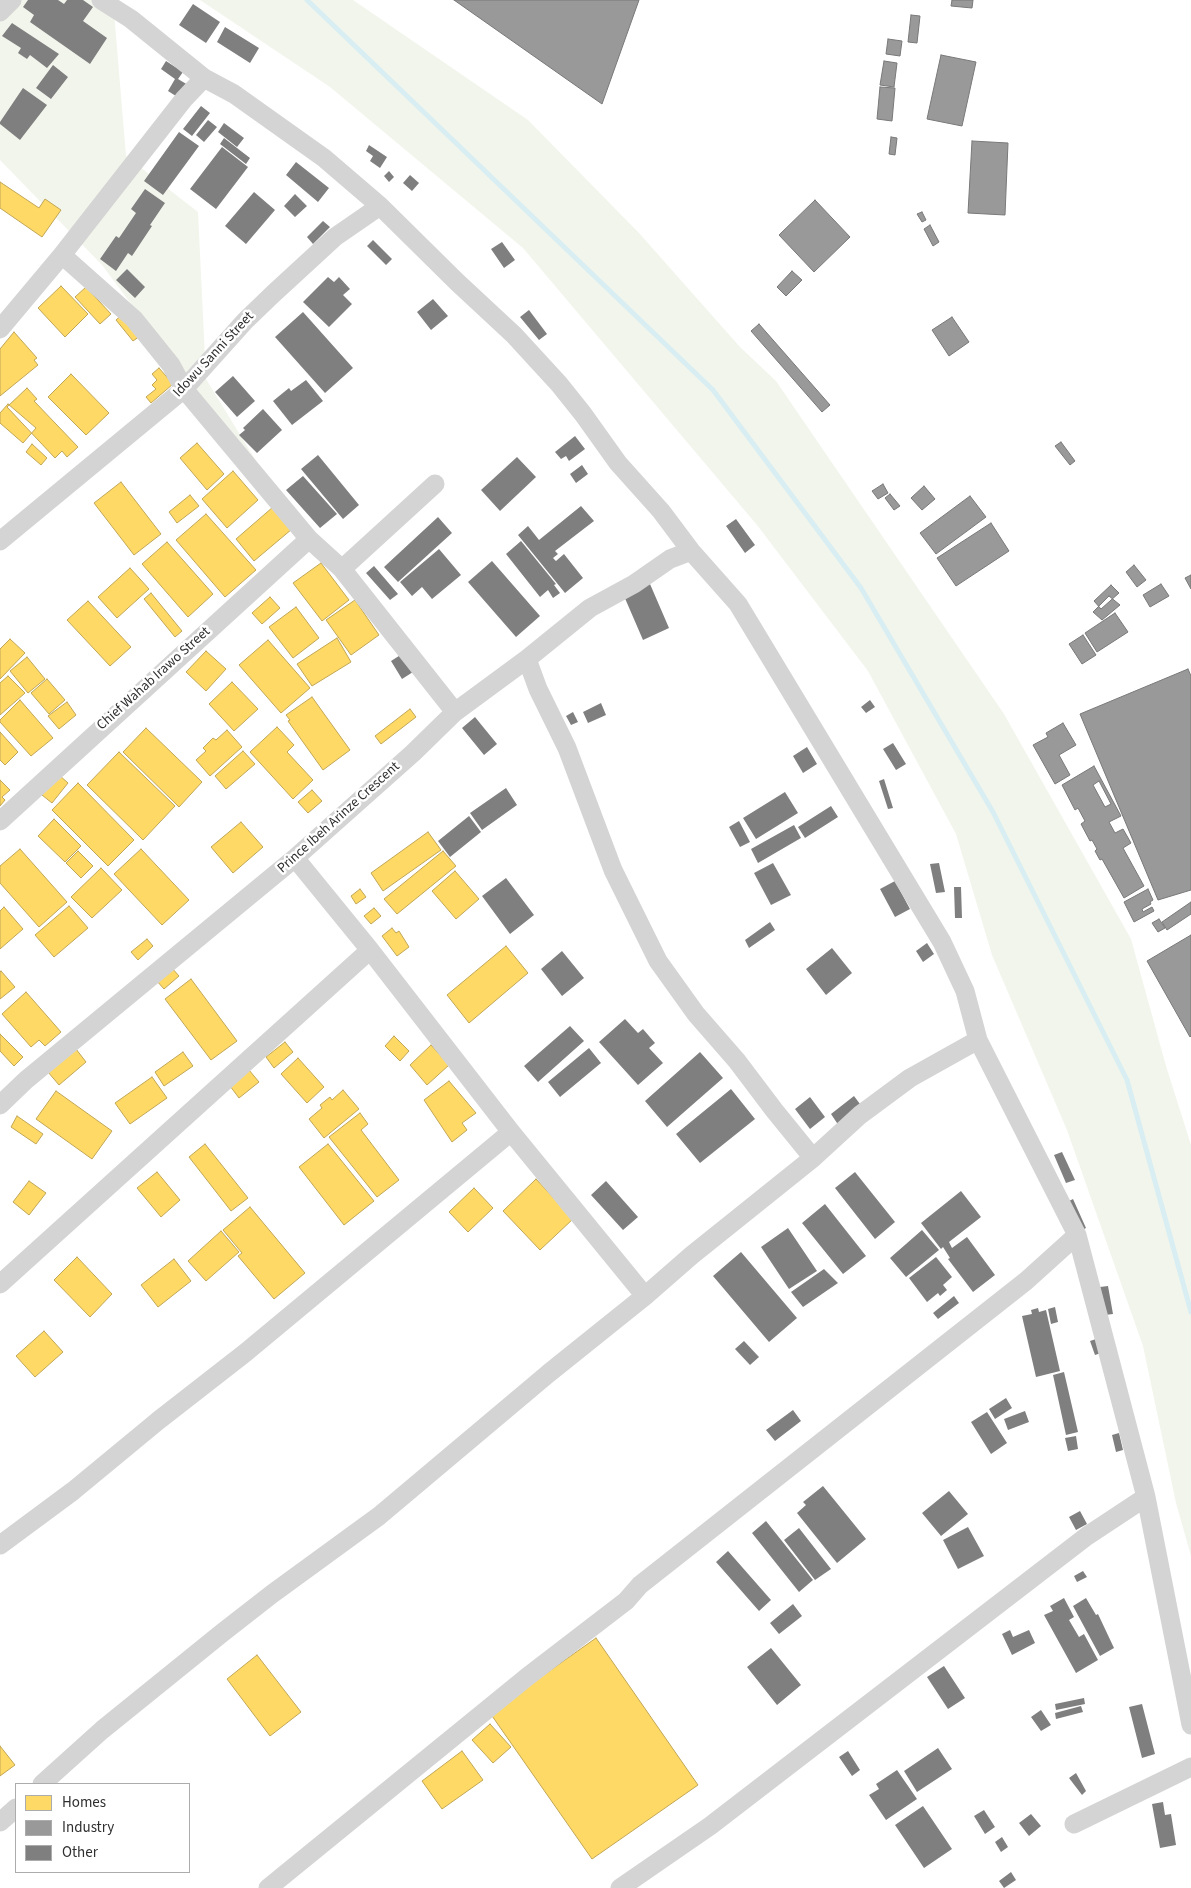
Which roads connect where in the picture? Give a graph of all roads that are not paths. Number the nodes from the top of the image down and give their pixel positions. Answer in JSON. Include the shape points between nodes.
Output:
{"nodes":[{"id":1,"x":12,"y":0,"type":"edge"},
{"id":2,"x":102,"y":0,"type":"edge"},
{"id":3,"x":0,"y":12,"type":"edge"},
{"id":4,"x":204,"y":78,"type":"junction"},
{"id":5,"x":380,"y":206,"type":"junction"},
{"id":6,"x":62,"y":255,"type":"junction"},
{"id":7,"x":0,"y":329,"type":"edge"},
{"id":8,"x":184,"y":389,"type":"junction"},
{"id":9,"x":435,"y":484,"type":"dead end"},
{"id":10,"x":309,"y":539,"type":"junction"},
{"id":11,"x":0,"y":541,"type":"edge"},
{"id":12,"x":691,"y":551,"type":"junction"},
{"id":13,"x":342,"y":569,"type":"junction"},
{"id":14,"x":527,"y":659,"type":"junction"},
{"id":15,"x":455,"y":712,"type":"junction"},
{"id":16,"x":0,"y":821,"type":"edge"},
{"id":17,"x":295,"y":858,"type":"junction"},
{"id":18,"x":370,"y":950,"type":"junction"},
{"id":19,"x":978,"y":1040,"type":"junction"},
{"id":20,"x":0,"y":1105,"type":"edge"},
{"id":21,"x":511,"y":1132,"type":"junction"},
{"id":22,"x":813,"y":1158,"type":"junction"},
{"id":23,"x":1077,"y":1235,"type":"junction"},
{"id":24,"x":0,"y":1284,"type":"edge"},
{"id":25,"x":646,"y":1296,"type":"junction"},
{"id":26,"x":1146,"y":1497,"type":"junction"},
{"id":27,"x":0,"y":1545,"type":"edge"},
{"id":28,"x":1191,"y":1725,"type":"edge"},
{"id":29,"x":1191,"y":1767,"type":"edge"},
{"id":30,"x":43,"y":1783,"type":"edge"},
{"id":31,"x":15,"y":1809,"type":"edge"},
{"id":32,"x":0,"y":1822,"type":"edge"},
{"id":33,"x":1074,"y":1824,"type":"dead end"},
{"id":34,"x":268,"y":1888,"type":"edge"},
{"id":35,"x":620,"y":1888,"type":"edge"}],
"edges":[{"from":1,"to":3,"type":"street"},
{"from":2,"to":4,"type":"street","via":[[131,19]]},
{"from":4,"to":5,"type":"street","via":[[264,114],[324,158]]},
{"from":4,"to":6,"type":"street"},
{"from":5,"to":8,"type":"street","name":"Idowu Sanni Street","via":[[335,237],[273,294]]},
{"from":5,"to":12,"type":"street","via":[[514,335],[559,384],[618,463],[662,510]]},
{"from":6,"to":7,"type":"street"},
{"from":6,"to":8,"type":"street","via":[[134,319],[171,365]]},
{"from":8,"to":10,"type":"street"},
{"from":8,"to":11,"type":"street","name":"Idowu Sanni Street"},
{"from":9,"to":13,"type":"street"},
{"from":10,"to":13,"type":"street"},
{"from":10,"to":16,"type":"street","name":"Chief Wahab Irawo Street"},
{"from":12,"to":14,"type":"street","name":"Prince Ibeh Arinze Crescent","via":[[670,559],[634,584],[590,608]]},
{"from":12,"to":19,"type":"street","via":[[738,604],[942,942],[965,991]]},
{"from":13,"to":15,"type":"street"},
{"from":14,"to":15,"type":"street","name":"Prince Ibeh Arinze Crescent"},
{"from":14,"to":22,"type":"street","via":[[567,748],[613,870],[658,961],[696,1014]]},
{"from":15,"to":17,"type":"street","name":"Prince Ibeh Arinze Crescent"},
{"from":17,"to":18,"type":"street"},
{"from":17,"to":20,"type":"street","name":"Prince Ibeh Arinze Crescent"},
{"from":18,"to":21,"type":"street"},
{"from":18,"to":24,"type":"street"},
{"from":19,"to":22,"type":"street","via":[[910,1078]]},
{"from":19,"to":23,"type":"street"},
{"from":21,"to":25,"type":"street"},
{"from":21,"to":27,"type":"street","via":[[246,1353]]},
{"from":22,"to":25,"type":"street"},
{"from":23,"to":26,"type":"street"},
{"from":23,"to":34,"type":"street","via":[[1026,1281],[640,1585],[626,1602],[527,1677]]},
{"from":25,"to":30,"type":"street","via":[[379,1516],[272,1594],[102,1730]]},
{"from":26,"to":28,"type":"street"},
{"from":26,"to":35,"type":"street","via":[[1087,1536],[710,1826]]},
{"from":29,"to":33,"type":"street"},
{"from":31,"to":32,"type":"street"}]}
